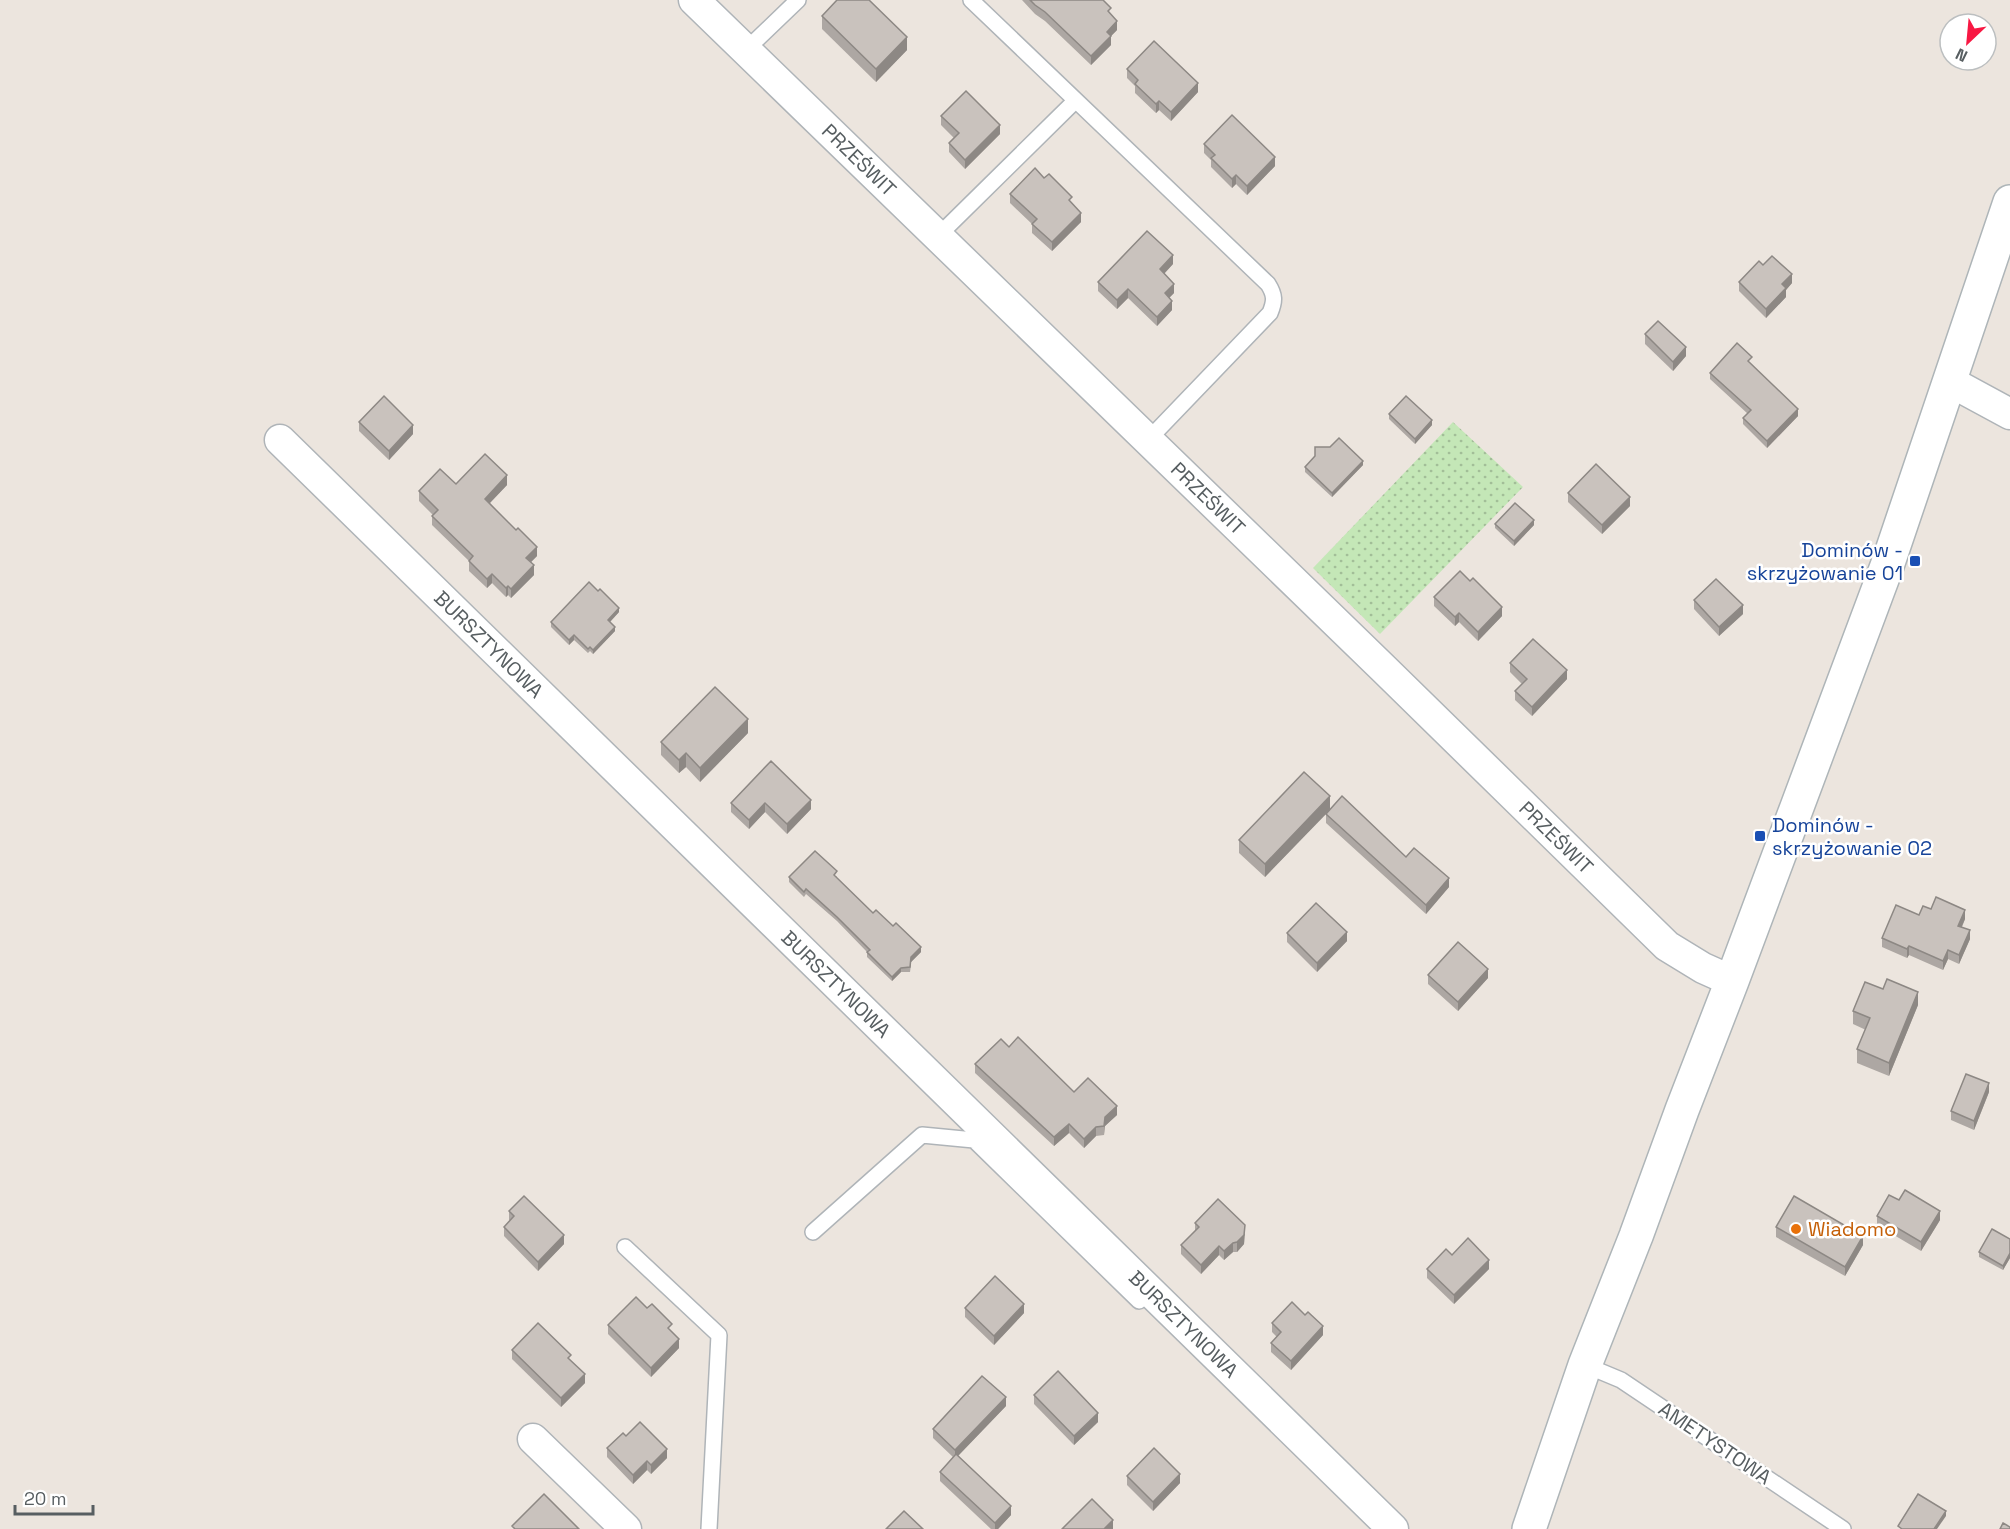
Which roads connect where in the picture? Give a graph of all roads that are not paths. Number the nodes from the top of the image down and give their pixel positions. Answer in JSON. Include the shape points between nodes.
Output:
{"nodes":[{"id":1,"x":694,"y":0,"type":"edge"},
{"id":2,"x":798,"y":0,"type":"edge"},
{"id":3,"x":971,"y":0,"type":"edge"},
{"id":4,"x":746,"y":50,"type":"junction"},
{"id":5,"x":1075,"y":101,"type":"junction"},
{"id":6,"x":2010,"y":202,"type":"edge"},
{"id":7,"x":938,"y":236,"type":"junction"},
{"id":8,"x":1949,"y":381,"type":"junction"},
{"id":9,"x":2010,"y":414,"type":"edge"},
{"id":10,"x":280,"y":440,"type":"dead end"},
{"id":11,"x":1148,"y":440,"type":"junction"},
{"id":12,"x":1732,"y":981,"type":"junction"},
{"id":13,"x":813,"y":1232,"type":"dead end"},
{"id":14,"x":625,"y":1246,"type":"dead end"},
{"id":15,"x":1585,"y":1365,"type":"junction"},
{"id":16,"x":532,"y":1439,"type":"dead end"},
{"id":17,"x":626,"y":1529,"type":"edge"},
{"id":18,"x":709,"y":1529,"type":"edge"},
{"id":19,"x":1380,"y":1529,"type":"edge"},
{"id":20,"x":1393,"y":1529,"type":"edge"},
{"id":21,"x":1529,"y":1529,"type":"edge"},
{"id":22,"x":1843,"y":1529,"type":"edge"}],
"edges":[{"from":1,"to":4,"type":"street","name":"PRZEŚWIT"},
{"from":2,"to":4,"type":"lane"},
{"from":3,"to":5,"type":"lane"},
{"from":4,"to":7,"type":"street","name":"PRZEŚWIT"},
{"from":5,"to":7,"type":"lane"},
{"from":5,"to":11,"type":"lane","via":[[1273,293],[1275,303],[1270,313]]},
{"from":6,"to":8,"type":"street"},
{"from":7,"to":11,"type":"street","name":"PRZEŚWIT"},
{"from":8,"to":9,"type":"street"},
{"from":8,"to":12,"type":"street","via":[[1887,566]]},
{"from":10,"to":20,"type":"street","name":"BURSZTYNOWA"},
{"from":11,"to":12,"type":"street","name":"PRZEŚWIT","via":[[1667,946]]},
{"from":12,"to":15,"type":"street"},
{"from":13,"to":19,"type":"lane","via":[[922,1135],[974,1140]]},
{"from":14,"to":18,"type":"lane","via":[[719,1335]]},
{"from":15,"to":21,"type":"street"},
{"from":15,"to":22,"type":"lane","name":"AMETYSTOWA","via":[[1621,1380]]},
{"from":16,"to":17,"type":"street"}]}
